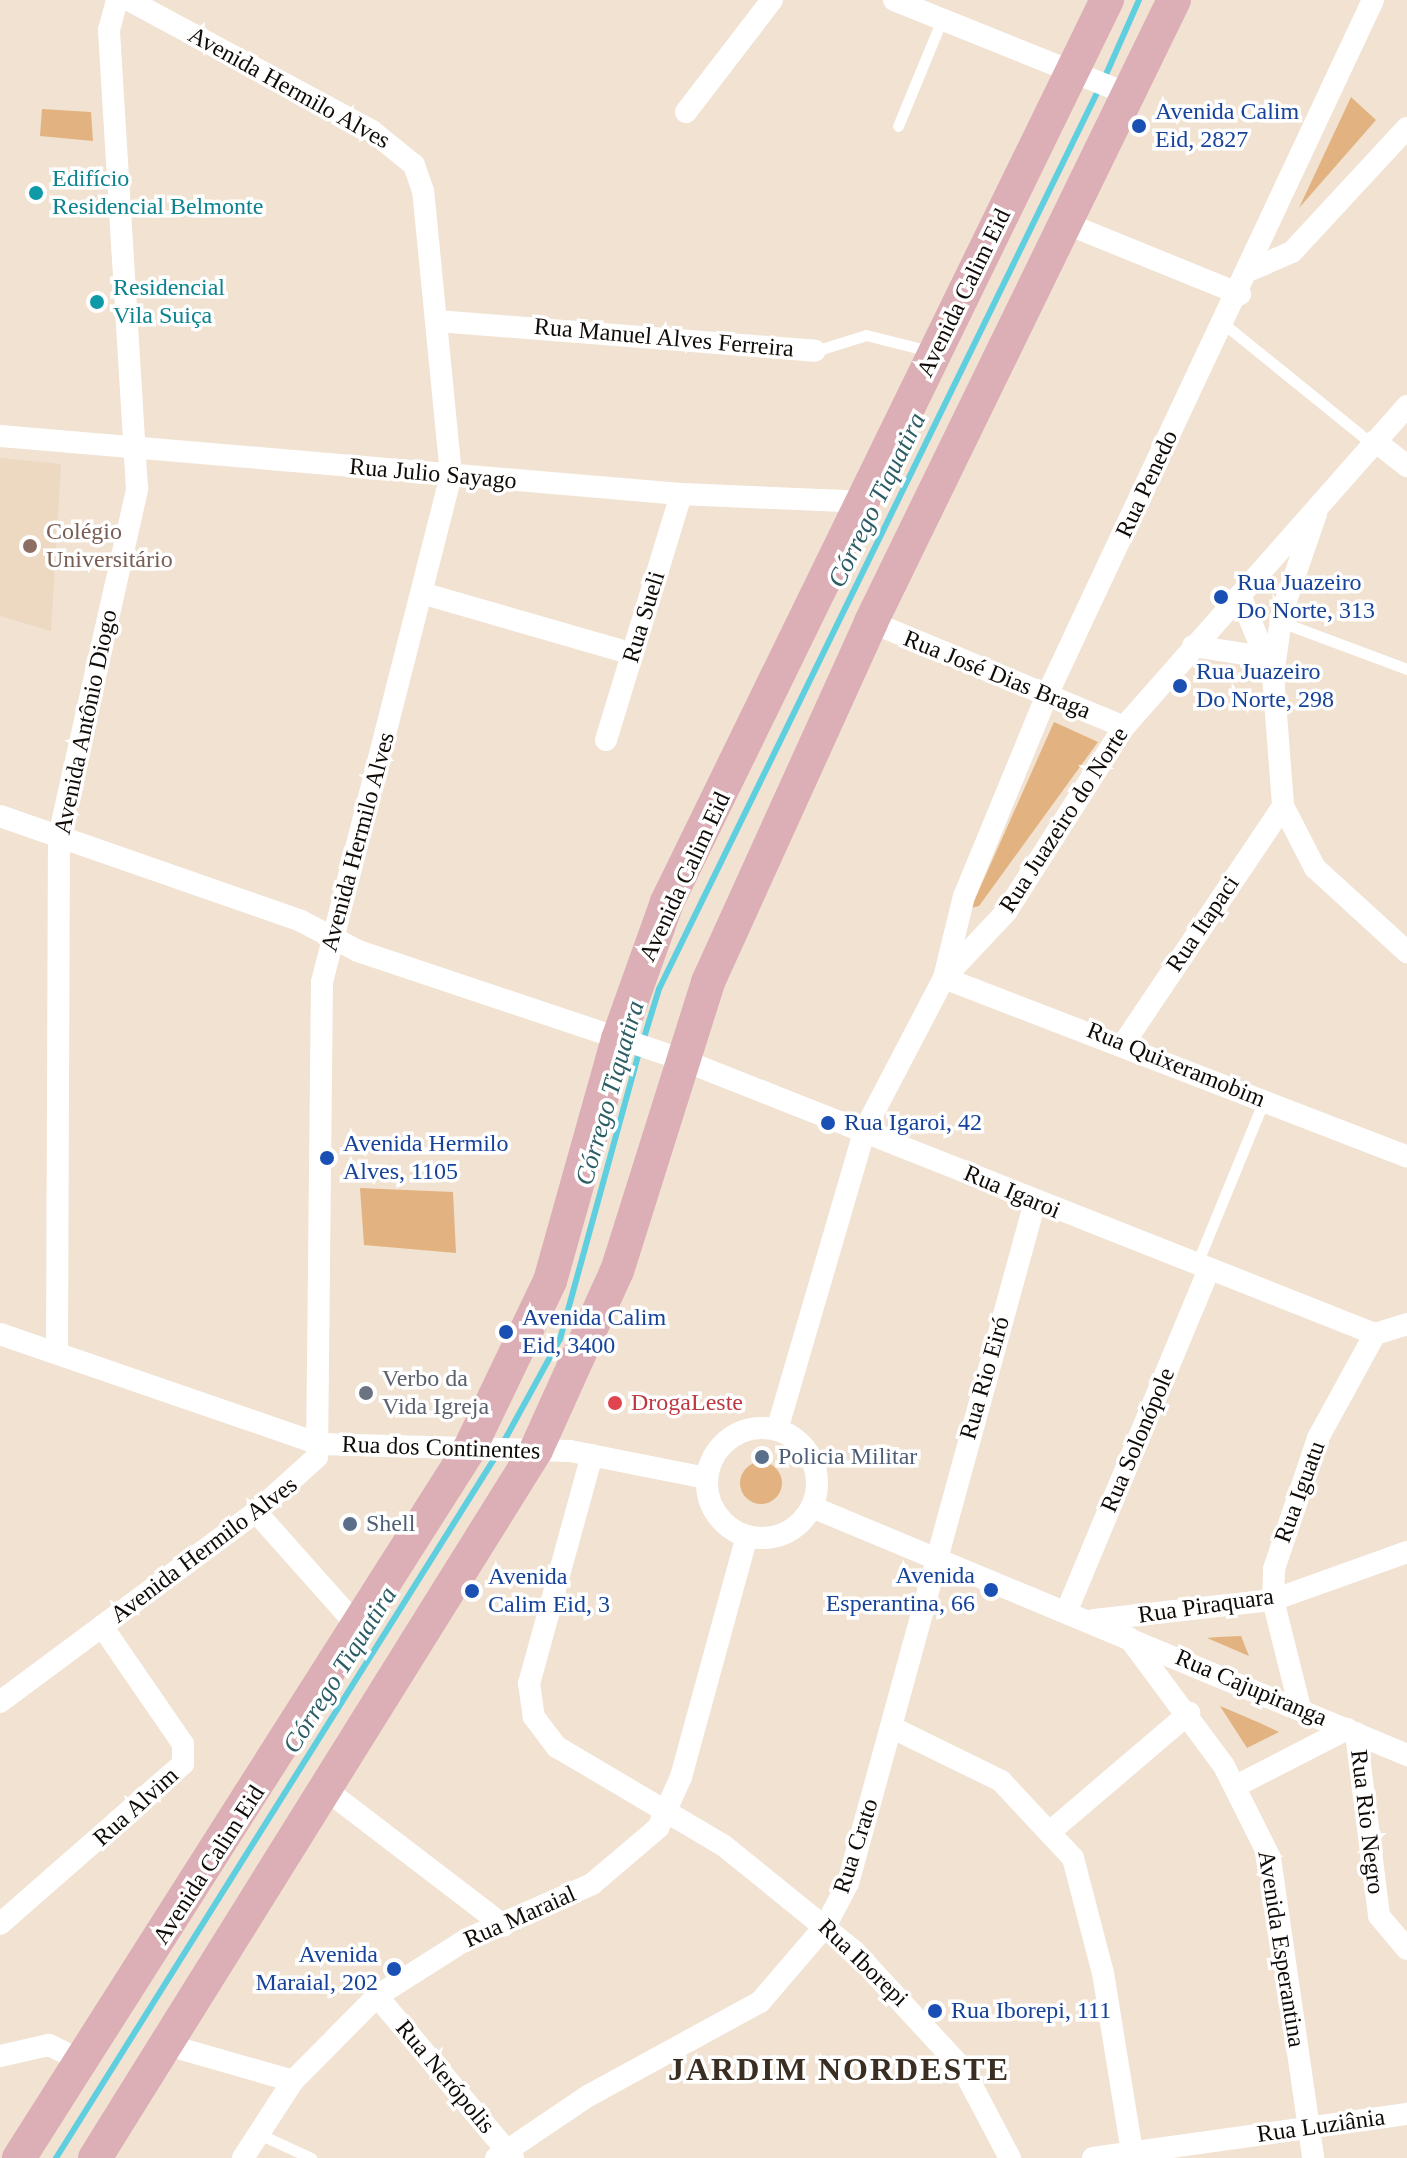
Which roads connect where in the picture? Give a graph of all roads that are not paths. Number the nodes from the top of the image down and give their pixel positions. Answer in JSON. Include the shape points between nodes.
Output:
{"nodes":[{"id":1,"x":117,"y":0,"type":"edge"},
{"id":2,"x":129,"y":0,"type":"edge"},
{"id":3,"x":772,"y":0,"type":"edge"},
{"id":4,"x":894,"y":0,"type":"edge"},
{"id":5,"x":1107,"y":0,"type":"edge"},
{"id":6,"x":1174,"y":0,"type":"edge"},
{"id":7,"x":1373,"y":0,"type":"edge"},
{"id":8,"x":944,"y":10,"type":"edge"},
{"id":9,"x":1081,"y":76,"type":"junction"},
{"id":10,"x":1121,"y":91,"type":"junction"},
{"id":11,"x":686,"y":112,"type":"dead end"},
{"id":12,"x":898,"y":126,"type":"dead end"},
{"id":13,"x":1407,"y":128,"type":"edge"},
{"id":14,"x":1065,"y":223,"type":"junction"},
{"id":15,"x":1253,"y":269,"type":"junction"},
{"id":16,"x":1240,"y":294,"type":"junction"},
{"id":17,"x":437,"y":321,"type":"junction"},
{"id":18,"x":1224,"y":324,"type":"junction"},
{"id":19,"x":815,"y":351,"type":"joint"},
{"id":20,"x":934,"y":352,"type":"junction"},
{"id":21,"x":1407,"y":406,"type":"edge"},
{"id":22,"x":0,"y":436,"type":"edge"},
{"id":23,"x":1374,"y":442,"type":"junction"},
{"id":24,"x":136,"y":449,"type":"junction"},
{"id":25,"x":1407,"y":466,"type":"edge"},
{"id":26,"x":451,"y":475,"type":"junction"},
{"id":27,"x":681,"y":494,"type":"junction"},
{"id":28,"x":867,"y":502,"type":"junction"},
{"id":29,"x":1320,"y":502,"type":"junction"},
{"id":30,"x":1258,"y":573,"type":"junction"},
{"id":31,"x":425,"y":594,"type":"junction"},
{"id":32,"x":1240,"y":595,"type":"junction"},
{"id":33,"x":1282,"y":617,"type":"junction"},
{"id":34,"x":871,"y":622,"type":"junction"},
{"id":35,"x":1193,"y":646,"type":"junction"},
{"id":36,"x":633,"y":654,"type":"junction"},
{"id":37,"x":1268,"y":666,"type":"junction"},
{"id":38,"x":1407,"y":669,"type":"edge"},
{"id":39,"x":1047,"y":695,"type":"junction"},
{"id":40,"x":1124,"y":727,"type":"junction"},
{"id":41,"x":606,"y":740,"type":"dead end"},
{"id":42,"x":1283,"y":806,"type":"junction"},
{"id":43,"x":0,"y":816,"type":"edge"},
{"id":44,"x":59,"y":836,"type":"junction"},
{"id":45,"x":331,"y":936,"type":"junction"},
{"id":46,"x":1407,"y":952,"type":"edge"},
{"id":47,"x":944,"y":978,"type":"junction"},
{"id":48,"x":623,"y":1040,"type":"junction"},
{"id":49,"x":1124,"y":1043,"type":"junction"},
{"id":50,"x":667,"y":1055,"type":"junction"},
{"id":51,"x":1264,"y":1100,"type":"junction"},
{"id":52,"x":865,"y":1129,"type":"junction"},
{"id":53,"x":1407,"y":1157,"type":"edge"},
{"id":54,"x":1035,"y":1202,"type":"junction"},
{"id":55,"x":1202,"y":1270,"type":"junction"},
{"id":56,"x":1407,"y":1324,"type":"edge"},
{"id":57,"x":0,"y":1334,"type":"edge"},
{"id":58,"x":1375,"y":1334,"type":"junction"},
{"id":59,"x":57,"y":1353,"type":"junction"},
{"id":60,"x":777,"y":1430,"type":"junction"},
{"id":61,"x":320,"y":1444,"type":"junction"},
{"id":62,"x":478,"y":1448,"type":"junction"},
{"id":63,"x":525,"y":1449,"type":"junction"},
{"id":64,"x":592,"y":1455,"type":"junction"},
{"id":65,"x":706,"y":1478,"type":"junction"},
{"id":66,"x":812,"y":1507,"type":"junction"},
{"id":67,"x":256,"y":1512,"type":"junction"},
{"id":68,"x":747,"y":1536,"type":"junction"},
{"id":69,"x":1407,"y":1552,"type":"edge"},
{"id":70,"x":935,"y":1555,"type":"junction"},
{"id":71,"x":1273,"y":1600,"type":"junction"},
{"id":72,"x":1068,"y":1608,"type":"junction"},
{"id":73,"x":1094,"y":1620,"type":"junction"},
{"id":74,"x":102,"y":1626,"type":"junction"},
{"id":75,"x":361,"y":1630,"type":"junction"},
{"id":76,"x":1128,"y":1637,"type":"junction"},
{"id":77,"x":0,"y":1702,"type":"edge"},
{"id":78,"x":1300,"y":1708,"type":"junction"},
{"id":79,"x":1189,"y":1713,"type":"junction"},
{"id":80,"x":891,"y":1727,"type":"junction"},
{"id":81,"x":1352,"y":1731,"type":"junction"},
{"id":82,"x":1407,"y":1755,"type":"edge"},
{"id":83,"x":1236,"y":1786,"type":"junction"},
{"id":84,"x":325,"y":1789,"type":"junction"},
{"id":85,"x":669,"y":1811,"type":"junction"},
{"id":86,"x":1051,"y":1831,"type":"junction"},
{"id":87,"x":0,"y":1924,"type":"edge"},
{"id":88,"x":826,"y":1925,"type":"junction"},
{"id":89,"x":504,"y":1926,"type":"junction"},
{"id":90,"x":1407,"y":1949,"type":"edge"},
{"id":91,"x":377,"y":1996,"type":"junction"},
{"id":92,"x":164,"y":2044,"type":"junction"},
{"id":93,"x":0,"y":2056,"type":"edge"},
{"id":94,"x":82,"y":2061,"type":"junction"},
{"id":95,"x":293,"y":2081,"type":"junction"},
{"id":96,"x":1407,"y":2114,"type":"edge"},
{"id":97,"x":1309,"y":2128,"type":"junction"},
{"id":98,"x":256,"y":2133,"type":"junction"},
{"id":99,"x":1132,"y":2153,"type":"junction"},
{"id":100,"x":505,"y":2155,"type":"edge"},
{"id":101,"x":19,"y":2158,"type":"edge"},
{"id":102,"x":95,"y":2158,"type":"edge"},
{"id":103,"x":243,"y":2158,"type":"edge"},
{"id":104,"x":311,"y":2158,"type":"edge"},
{"id":105,"x":1010,"y":2158,"type":"edge"},
{"id":106,"x":1093,"y":2158,"type":"edge"},
{"id":107,"x":1313,"y":2158,"type":"edge"}],
"edges":[{"from":1,"to":24,"type":"street","name":"Avenida Antônio Diogo","via":[[109,30]]},
{"from":2,"to":17,"type":"street","name":"Avenida Hermilo Alves","via":[[372,131],[407,158],[423,191]]},
{"from":3,"to":11,"type":"street"},
{"from":4,"to":8,"type":"street"},
{"from":5,"to":9,"type":"main road","name":"Avenida Calim Eid"},
{"from":6,"to":10,"type":"main road"},
{"from":7,"to":15,"type":"street","name":"Rua Penedo"},
{"from":8,"to":9,"type":"street"},
{"from":8,"to":12,"type":"lane"},
{"from":9,"to":10,"type":"street"},
{"from":9,"to":20,"type":"main road","name":"Avenida Calim Eid"},
{"from":10,"to":14,"type":"main road"},
{"from":13,"to":15,"type":"street","via":[[1292,252]]},
{"from":14,"to":16,"type":"street"},
{"from":14,"to":34,"type":"main road"},
{"from":15,"to":16,"type":"street","name":"Rua Penedo"},
{"from":16,"to":18,"type":"street","name":"Rua Penedo"},
{"from":17,"to":19,"type":"street","name":"Rua Manuel Alves Ferreira"},
{"from":17,"to":26,"type":"street","name":"Avenida Hermilo Alves"},
{"from":18,"to":23,"type":"lane"},
{"from":18,"to":39,"type":"street","name":"Rua Penedo"},
{"from":19,"to":20,"type":"lane","name":"Rua Manuel Alves Ferreira","via":[[866,335]]},
{"from":20,"to":28,"type":"main road","name":"Avenida Calim Eid"},
{"from":21,"to":23,"type":"street","name":"Rua Juazeiro do Norte"},
{"from":22,"to":24,"type":"street","name":"Rua Julio Sayago"},
{"from":23,"to":25,"type":"street"},
{"from":23,"to":29,"type":"street","name":"Rua Juazeiro do Norte"},
{"from":24,"to":26,"type":"street","name":"Rua Julio Sayago"},
{"from":24,"to":44,"type":"street","name":"Avenida Antônio Diogo","via":[[137,489]]},
{"from":26,"to":27,"type":"street","name":"Rua Julio Sayago"},
{"from":26,"to":31,"type":"street","name":"Avenida Hermilo Alves"},
{"from":27,"to":28,"type":"street","name":"Rua Julio Sayago"},
{"from":27,"to":36,"type":"street","name":"Rua Sueli"},
{"from":28,"to":48,"type":"main road","name":"Avenida Calim Eid","via":[[667,902]]},
{"from":29,"to":30,"type":"street","name":"Rua Juazeiro do Norte"},
{"from":29,"to":33,"type":"street"},
{"from":30,"to":32,"type":"street","name":"Rua Juazeiro do Norte"},
{"from":30,"to":33,"type":"street"},
{"from":31,"to":36,"type":"street"},
{"from":31,"to":45,"type":"street","name":"Avenida Hermilo Alves"},
{"from":32,"to":35,"type":"street","name":"Rua Juazeiro do Norte"},
{"from":32,"to":37,"type":"street"},
{"from":33,"to":37,"type":"street"},
{"from":33,"to":38,"type":"lane"},
{"from":34,"to":39,"type":"street","name":"Rua José Dias Braga"},
{"from":34,"to":50,"type":"main road","via":[[708,982]]},
{"from":35,"to":37,"type":"street"},
{"from":35,"to":40,"type":"street","name":"Rua Juazeiro do Norte"},
{"from":36,"to":41,"type":"street","name":"Rua Sueli"},
{"from":37,"to":42,"type":"street"},
{"from":39,"to":40,"type":"street","name":"Rua José Dias Braga"},
{"from":39,"to":47,"type":"street","name":"Rua Penedo","via":[[964,896]]},
{"from":40,"to":47,"type":"street","name":"Rua Juazeiro do Norte","via":[[1006,912]]},
{"from":42,"to":46,"type":"street","via":[[1315,868]]},
{"from":42,"to":49,"type":"street","name":"Rua Itapaci"},
{"from":43,"to":44,"type":"street","name":"Rua Igaroi"},
{"from":44,"to":45,"type":"street","name":"Rua Igaroi"},
{"from":44,"to":59,"type":"street","name":"Avenida Antônio Diogo"},
{"from":45,"to":48,"type":"street","name":"Rua Igaroi"},
{"from":45,"to":61,"type":"street","name":"Avenida Hermilo Alves","via":[[317,1037]]},
{"from":47,"to":49,"type":"street","name":"Rua Quixeramobim"},
{"from":47,"to":52,"type":"street","name":"Rua Juazeiro do Norte"},
{"from":48,"to":50,"type":"street","name":"Rua Igaroi"},
{"from":48,"to":62,"type":"main road","name":"Avenida Calim Eid","via":[[550,1281]]},
{"from":49,"to":51,"type":"street","name":"Rua Quixeramobim"},
{"from":50,"to":52,"type":"street","name":"Rua Igaroi"},
{"from":50,"to":63,"type":"main road","via":[[617,1271]]},
{"from":51,"to":53,"type":"street","name":"Rua Quixeramobim"},
{"from":51,"to":55,"type":"lane"},
{"from":52,"to":54,"type":"street","name":"Rua Igaroi"},
{"from":52,"to":60,"type":"street","name":"Rua Juazeiro do Norte"},
{"from":54,"to":55,"type":"street","name":"Rua Igaroi"},
{"from":54,"to":70,"type":"street","name":"Rua Rio Eiró"},
{"from":55,"to":58,"type":"street","name":"Rua Igaroi"},
{"from":55,"to":72,"type":"street","name":"Rua Solonópole"},
{"from":56,"to":58,"type":"street"},
{"from":57,"to":59,"type":"street","name":"Rua dos Continentes"},
{"from":58,"to":71,"type":"street","name":"Rua Iguatu","via":[[1347,1377],[1285,1522]]},
{"from":59,"to":61,"type":"street","name":"Rua dos Continentes"},
{"from":60,"to":65,"type":"street","via":[[730,1437]]},
{"from":60,"to":66,"type":"street","via":[[801,1445],[815,1469]]},
{"from":61,"to":62,"type":"street","name":"Rua dos Continentes"},
{"from":61,"to":67,"type":"street","name":"Avenida Hermilo Alves","via":[[311,1469]]},
{"from":62,"to":63,"type":"street","name":"Rua dos Continentes"},
{"from":62,"to":75,"type":"main road","name":"Avenida Calim Eid"},
{"from":63,"to":64,"type":"street","name":"Rua dos Continentes"},
{"from":63,"to":84,"type":"main road"},
{"from":64,"to":65,"type":"street","name":"Rua dos Continentes"},
{"from":64,"to":85,"type":"street","name":"Rua Iborepi","via":[[529,1683],[534,1717],[557,1747]]},
{"from":65,"to":68,"type":"street","via":[[712,1508]]},
{"from":66,"to":68,"type":"street","via":[[778,1536]]},
{"from":66,"to":70,"type":"street"},
{"from":67,"to":74,"type":"street","name":"Avenida Hermilo Alves"},
{"from":67,"to":75,"type":"street"},
{"from":68,"to":85,"type":"street"},
{"from":69,"to":71,"type":"street","name":"Rua Piraquara"},
{"from":70,"to":72,"type":"street"},
{"from":70,"to":80,"type":"street","name":"Rua Crato"},
{"from":71,"to":73,"type":"street","name":"Rua Piraquara"},
{"from":71,"to":78,"type":"street","name":"Rua Iguatu"},
{"from":72,"to":73,"type":"street"},
{"from":73,"to":76,"type":"street","name":"Rua Cajupiranga"},
{"from":74,"to":77,"type":"street","name":"Avenida Hermilo Alves"},
{"from":74,"to":87,"type":"street","name":"Rua Alvim","via":[[183,1744],[183,1764]]},
{"from":75,"to":94,"type":"main road","name":"Avenida Calim Eid"},
{"from":76,"to":78,"type":"street","name":"Rua Cajupiranga"},
{"from":76,"to":79,"type":"street","name":"Avenida Esperantina"},
{"from":78,"to":81,"type":"street","name":"Rua Cajupiranga"},
{"from":79,"to":83,"type":"street","name":"Avenida Esperantina"},
{"from":79,"to":86,"type":"street"},
{"from":80,"to":86,"type":"street","via":[[1001,1781]]},
{"from":80,"to":88,"type":"street","name":"Rua Crato","via":[[848,1883]]},
{"from":81,"to":82,"type":"street","name":"Rua Cajupiranga"},
{"from":81,"to":83,"type":"street"},
{"from":81,"to":90,"type":"street","name":"Rua Rio Negro","via":[[1379,1916]]},
{"from":83,"to":97,"type":"street","name":"Avenida Esperantina","via":[[1270,1858]]},
{"from":84,"to":89,"type":"street"},
{"from":84,"to":92,"type":"main road"},
{"from":85,"to":88,"type":"street","name":"Rua Iborepi"},
{"from":85,"to":89,"type":"street","name":"Rua Maraial","via":[[592,1884]]},
{"from":86,"to":99,"type":"street","via":[[1073,1858],[1088,1898]]},
{"from":88,"to":100,"type":"street","name":"Rua Crato","via":[[760,2002]]},
{"from":88,"to":105,"type":"street","name":"Rua Iborepi","via":[[963,2069]]},
{"from":89,"to":91,"type":"street","name":"Rua Maraial","via":[[455,1946]]},
{"from":91,"to":95,"type":"street","name":"Rua Maraial"},
{"from":91,"to":100,"type":"street","name":"Rua Nerópolis"},
{"from":92,"to":95,"type":"street"},
{"from":92,"to":102,"type":"main road"},
{"from":93,"to":94,"type":"street","via":[[49,2045]]},
{"from":94,"to":101,"type":"main road","name":"Avenida Calim Eid"},
{"from":95,"to":98,"type":"street","name":"Rua Maraial"},
{"from":96,"to":97,"type":"street","name":"Rua Luziânia"},
{"from":97,"to":99,"type":"street","name":"Rua Luziânia"},
{"from":97,"to":107,"type":"street","name":"Avenida Esperantina"},
{"from":98,"to":103,"type":"street","name":"Rua Maraial"},
{"from":98,"to":104,"type":"lane"},
{"from":99,"to":106,"type":"street","name":"Rua Luziânia"}]}
